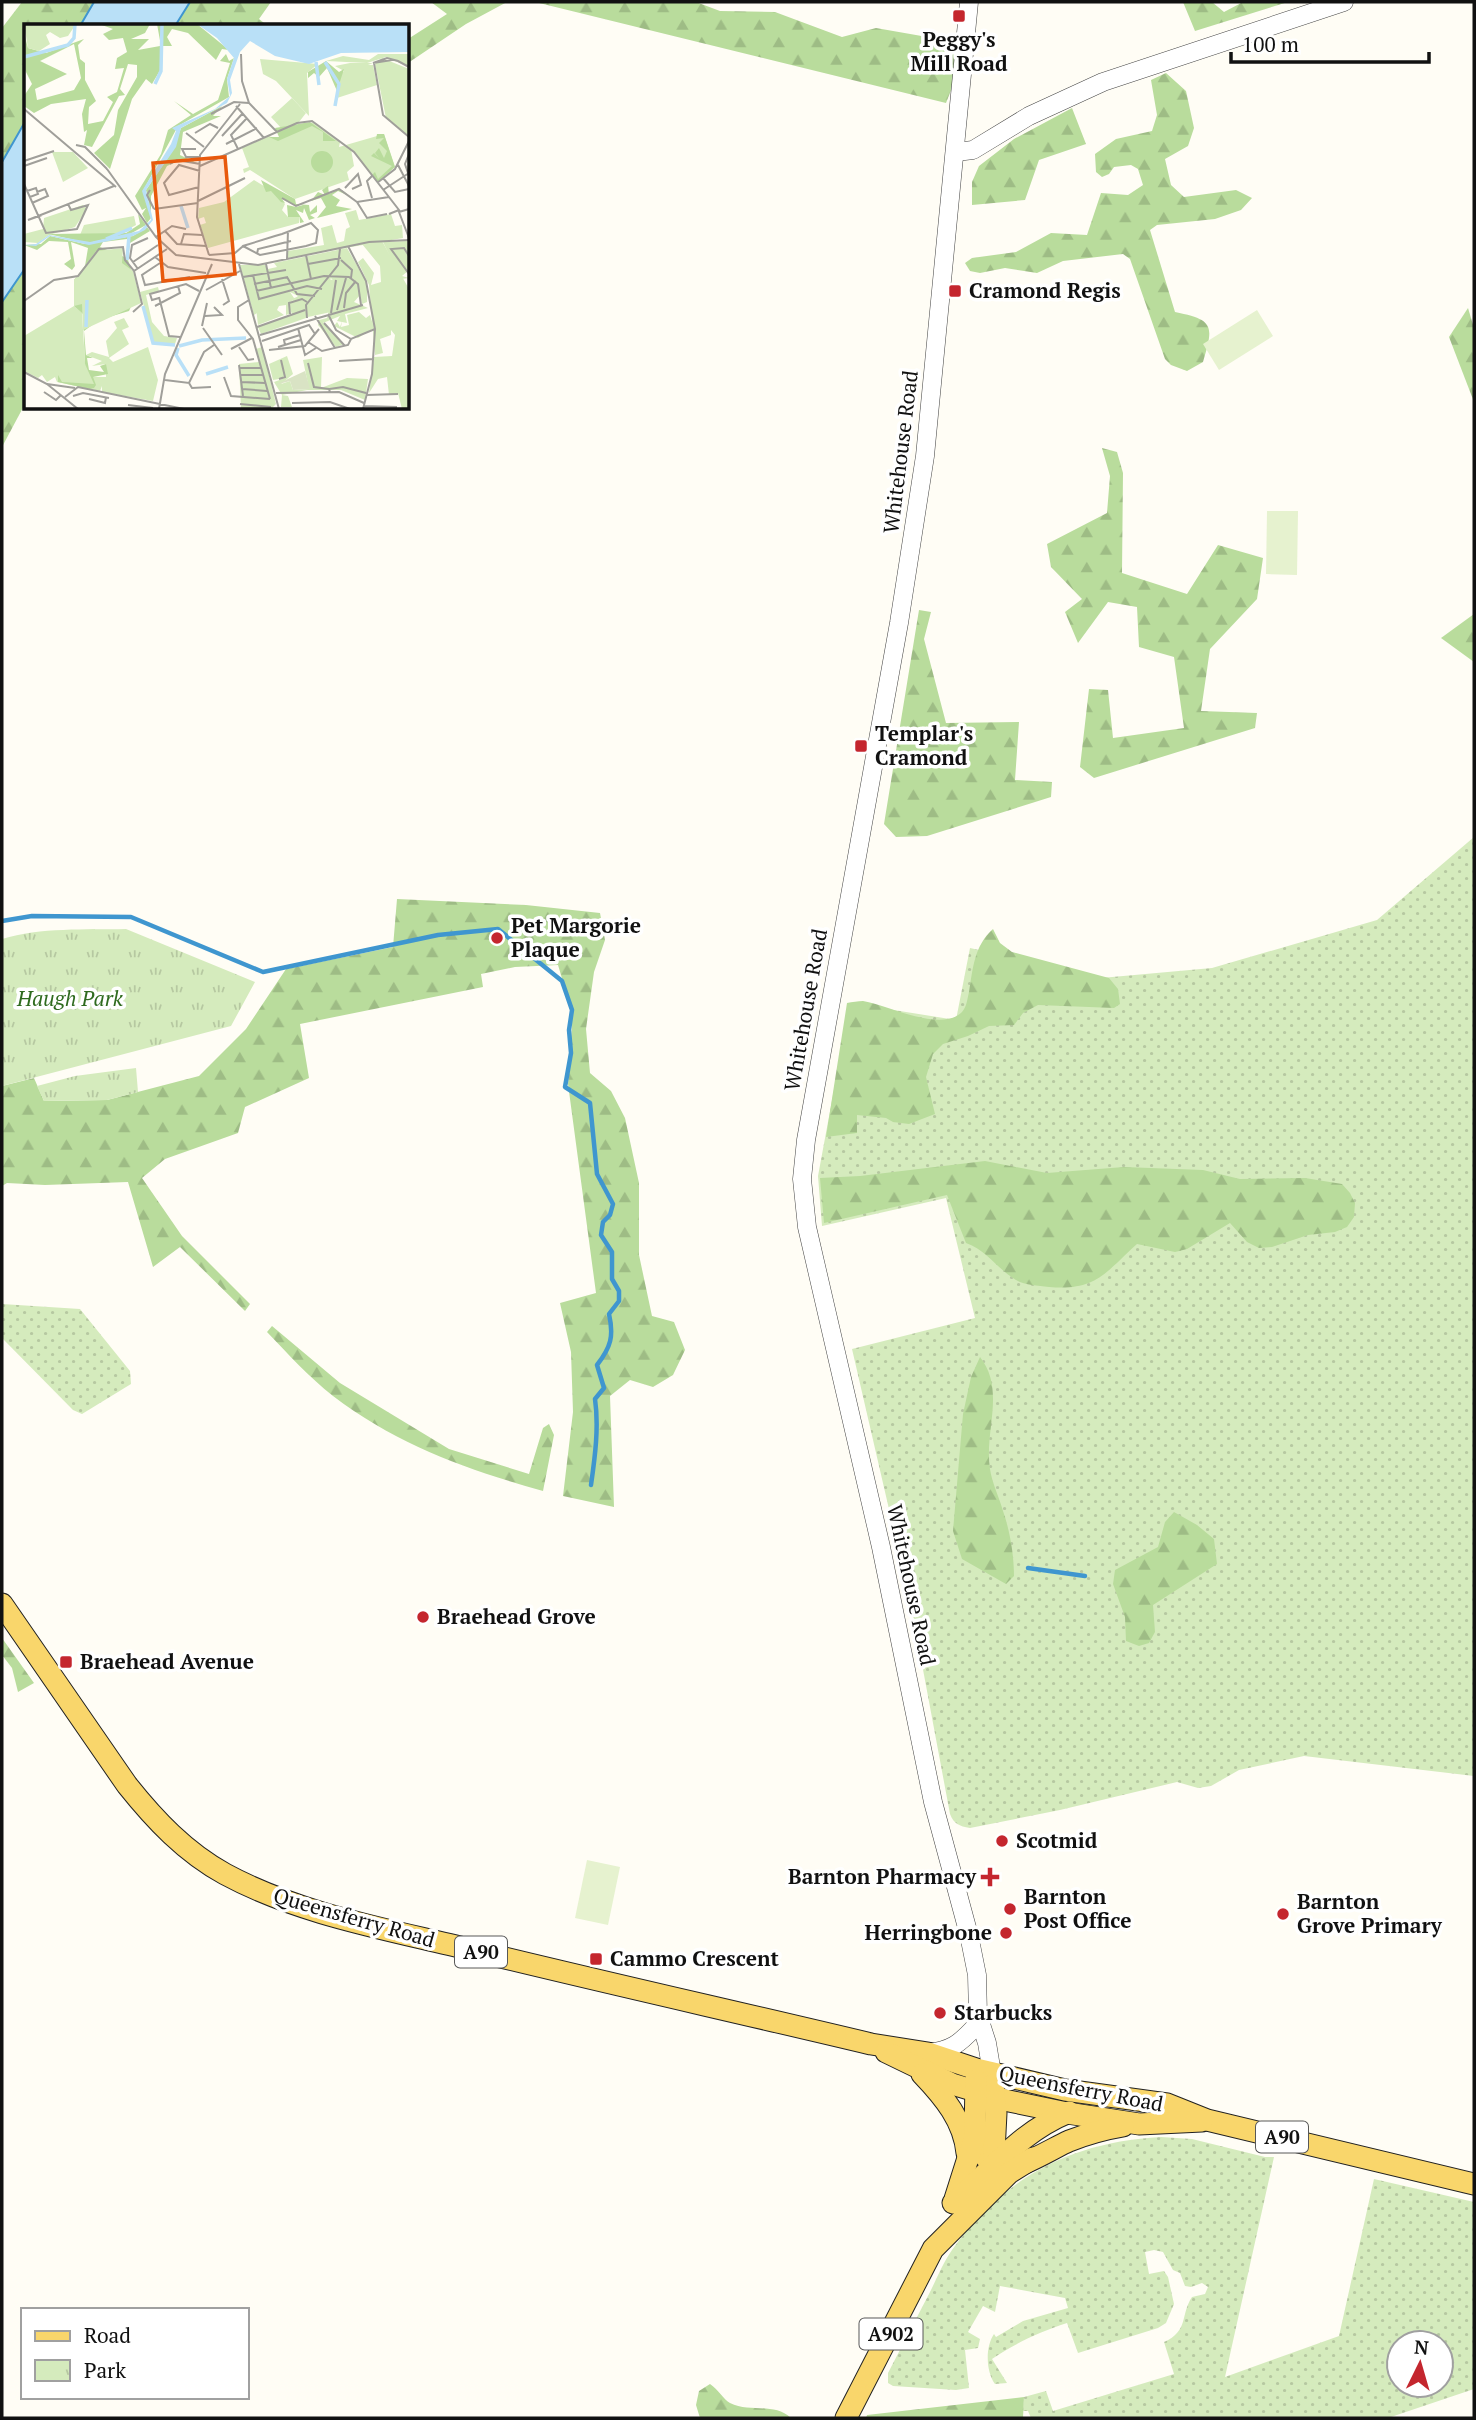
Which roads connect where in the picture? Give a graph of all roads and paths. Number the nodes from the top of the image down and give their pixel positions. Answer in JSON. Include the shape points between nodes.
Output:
{"nodes":[{"id":1,"x":969,"y":2,"type":"edge"},
{"id":2,"x":1344,"y":2,"type":"edge"},
{"id":3,"x":1011,"y":127,"type":"junction"},
{"id":4,"x":958,"y":132,"type":"junction"},
{"id":5,"x":956,"y":152,"type":"junction"},
{"id":6,"x":2,"y":1604,"type":"edge"},
{"id":7,"x":977,"y":2021,"type":"junction"},
{"id":8,"x":922,"y":2061,"type":"junction"},
{"id":9,"x":984,"y":2071,"type":"junction"},
{"id":10,"x":985,"y":2095,"type":"junction"},
{"id":11,"x":1115,"y":2097,"type":"junction"},
{"id":12,"x":1067,"y":2113,"type":"junction"},
{"id":13,"x":1207,"y":2120,"type":"junction"},
{"id":14,"x":1139,"y":2124,"type":"junction"},
{"id":15,"x":975,"y":2137,"type":"junction"},
{"id":16,"x":1032,"y":2158,"type":"junction"},
{"id":17,"x":993,"y":2165,"type":"junction"},
{"id":18,"x":966,"y":2169,"type":"junction"},
{"id":19,"x":1474,"y":2183,"type":"edge"},
{"id":20,"x":987,"y":2194,"type":"junction"},
{"id":21,"x":953,"y":2203,"type":"junction"},
{"id":22,"x":933,"y":2249,"type":"junction"},
{"id":23,"x":846,"y":2418,"type":"edge"}],
"edges":[{"from":1,"to":4,"type":"street","name":"Whitehouse Road"},
{"from":2,"to":3,"type":"street","via":[[1103,82]]},
{"from":3,"to":4,"type":"street","via":[[988,133]]},
{"from":3,"to":5,"type":"street","via":[[973,150]]},
{"from":4,"to":5,"type":"street","name":"Whitehouse Road"},
{"from":5,"to":7,"type":"street","name":"Whitehouse Road","via":[[927,444],[802,1179],[807,1227],[881,1547],[933,1802],[977,1975]]},
{"from":6,"to":8,"type":"main road","name":"Queensferry Road","number":"A90","via":[[148,1811],[181,1843],[261,1892],[362,1923],[872,2045]]},
{"from":7,"to":8,"type":"street","via":[[956,2046]]},
{"from":7,"to":9,"type":"street","name":"Whitehouse Road","via":[[987,2043]]},
{"from":8,"to":9,"type":"main road","name":"Queensferry Road","number":"A90"},
{"from":8,"to":10,"type":"main road","name":"Queensferry Road","number":"A90"},
{"from":8,"to":18,"type":"main road","number":"A902","via":[[964,2132]]},
{"from":9,"to":10,"type":"main road","number":"A902"},
{"from":9,"to":11,"type":"main road","name":"Queensferry Road","number":"A90"},
{"from":10,"to":12,"type":"main road","name":"Queensferry Road","number":"A90"},
{"from":10,"to":15,"type":"main road","number":"A902"},
{"from":10,"to":17,"type":"main road","number":"A902","via":[[996,2113]]},
{"from":11,"to":12,"type":"main road","number":"A902"},
{"from":11,"to":13,"type":"main road","name":"Queensferry Road","number":"A90","via":[[1167,2104]]},
{"from":12,"to":14,"type":"main road","name":"Queensferry Road","number":"A90"},
{"from":12,"to":17,"type":"main road","number":"A902","via":[[1027,2134]]},
{"from":13,"to":14,"type":"main road","name":"Queensferry Road","number":"A90"},
{"from":13,"to":19,"type":"main road","name":"Queensferry Road","number":"A90"},
{"from":14,"to":16,"type":"main road","number":"A902","via":[[1098,2131]]},
{"from":15,"to":17,"type":"main road"},
{"from":15,"to":18,"type":"main road","number":"A902"},
{"from":16,"to":17,"type":"main road","number":"A902","via":[[1009,2168]]},
{"from":16,"to":20,"type":"main road","number":"A902"},
{"from":17,"to":20,"type":"main road","number":"A902"},
{"from":17,"to":21,"type":"main road","number":"A902"},
{"from":18,"to":21,"type":"main road","number":"A902"},
{"from":20,"to":22,"type":"main road","number":"A902"},
{"from":21,"to":22,"type":"main road","number":"A902"},
{"from":22,"to":23,"type":"main road","number":"A902"}]}
